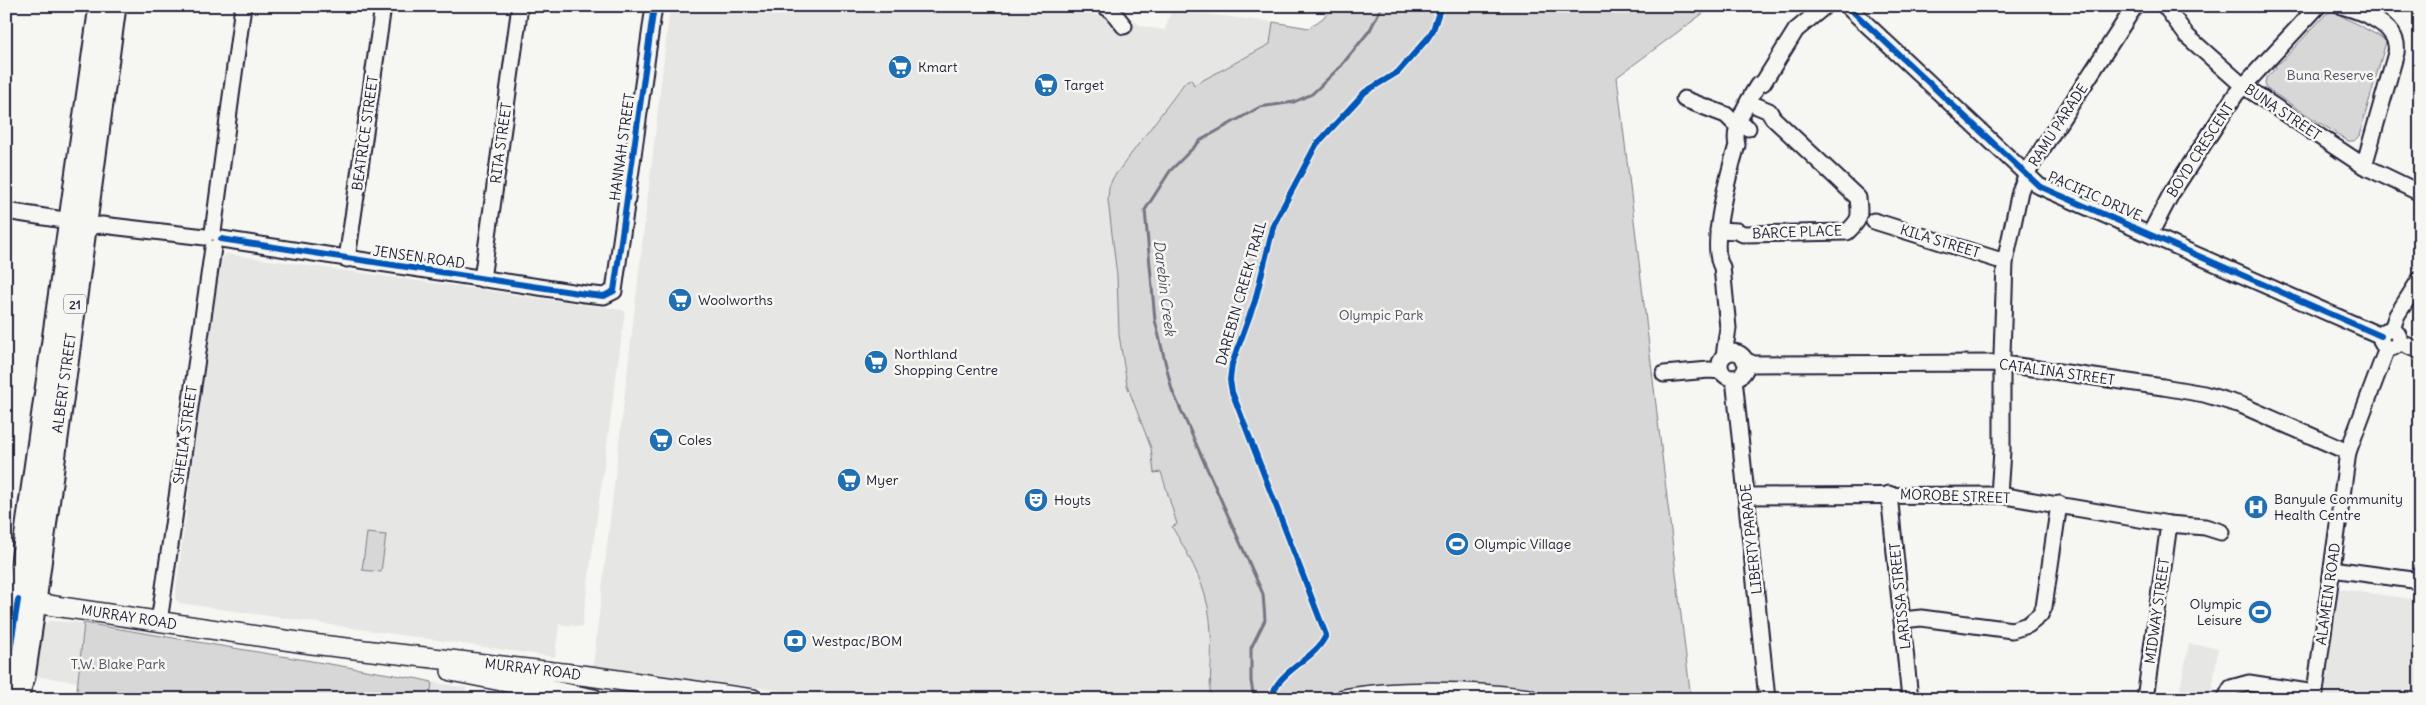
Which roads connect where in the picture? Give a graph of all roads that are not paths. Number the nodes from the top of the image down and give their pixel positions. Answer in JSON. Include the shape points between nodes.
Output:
{"nodes":[{"id":1,"x":100,"y":6,"type":"edge"},
{"id":2,"x":115,"y":6,"type":"edge"},
{"id":3,"x":243,"y":6,"type":"edge"},
{"id":4,"x":383,"y":6,"type":"edge"},
{"id":5,"x":520,"y":6,"type":"edge"},
{"id":6,"x":654,"y":6,"type":"edge"},
{"id":7,"x":1104,"y":6,"type":"edge"},
{"id":8,"x":1123,"y":6,"type":"edge"},
{"id":9,"x":1825,"y":6,"type":"edge"},
{"id":10,"x":1847,"y":6,"type":"edge"},
{"id":11,"x":2135,"y":6,"type":"edge"},
{"id":12,"x":2165,"y":6,"type":"edge"},
{"id":13,"x":2318,"y":6,"type":"edge"},
{"id":14,"x":2342,"y":6,"type":"edge"},
{"id":15,"x":101,"y":53,"type":"junction"},
{"id":16,"x":2242,"y":85,"type":"junction"},
{"id":17,"x":1684,"y":99,"type":"dead end"},
{"id":18,"x":1749,"y":118,"type":"junction"},
{"id":19,"x":2364,"y":166,"type":"junction"},
{"id":20,"x":2026,"y":174,"type":"junction"},
{"id":21,"x":2420,"y":193,"type":"edge"},
{"id":22,"x":6,"y":211,"type":"edge"},
{"id":23,"x":1874,"y":221,"type":"dead end"},
{"id":24,"x":86,"y":224,"type":"junction"},
{"id":25,"x":2150,"y":234,"type":"junction"},
{"id":26,"x":1722,"y":236,"type":"junction"},
{"id":27,"x":213,"y":239,"type":"junction"},
{"id":28,"x":347,"y":259,"type":"junction"},
{"id":29,"x":2005,"y":262,"type":"junction"},
{"id":30,"x":2420,"y":278,"type":"edge"},
{"id":31,"x":482,"y":279,"type":"junction"},
{"id":32,"x":614,"y":292,"type":"joint"},
{"id":33,"x":2389,"y":339,"type":"junction"},
{"id":34,"x":2420,"y":352,"type":"edge"},
{"id":35,"x":2002,"y":364,"type":"junction"},
{"id":36,"x":1732,"y":365,"type":"junction"},
{"id":37,"x":1664,"y":374,"type":"dead end"},
{"id":38,"x":2348,"y":452,"type":"junction"},
{"id":39,"x":1890,"y":494,"type":"junction"},
{"id":40,"x":1999,"y":495,"type":"junction"},
{"id":41,"x":1746,"y":496,"type":"junction"},
{"id":42,"x":2059,"y":504,"type":"junction"},
{"id":43,"x":2169,"y":524,"type":"junction"},
{"id":44,"x":2221,"y":532,"type":"dead end"},
{"id":45,"x":2332,"y":569,"type":"junction"},
{"id":46,"x":2420,"y":581,"type":"edge"},
{"id":47,"x":20,"y":600,"type":"edge"},
{"id":48,"x":1902,"y":620,"type":"junction"},
{"id":49,"x":159,"y":622,"type":"junction"},
{"id":50,"x":312,"y":644,"type":"junction"},
{"id":51,"x":6,"y":676,"type":"edge"},
{"id":52,"x":589,"y":676,"type":"junction"},
{"id":53,"x":2315,"y":696,"type":"edge"},
{"id":54,"x":590,"y":698,"type":"edge"},
{"id":55,"x":16,"y":699,"type":"edge"},
{"id":56,"x":753,"y":699,"type":"edge"},
{"id":57,"x":1344,"y":699,"type":"edge"},
{"id":58,"x":1528,"y":699,"type":"edge"},
{"id":59,"x":1767,"y":699,"type":"edge"},
{"id":60,"x":1910,"y":699,"type":"edge"},
{"id":61,"x":2145,"y":699,"type":"edge"},
{"id":62,"x":2225,"y":699,"type":"edge"}],
"edges":[{"from":1,"to":15,"type":"highway","name":"ALBERT STREET","number":"21"},
{"from":2,"to":15,"type":"highway","name":"ALBERT STREET","number":"21"},
{"from":3,"to":27,"type":"street","name":"SHEILA STREET"},
{"from":4,"to":28,"type":"street","name":"BEATRICE STREET"},
{"from":5,"to":31,"type":"street","name":"RITA STREET"},
{"from":6,"to":32,"type":"street","name":"HANNAH STREET"},
{"from":7,"to":8,"type":"street","via":[[1124,26]]},
{"from":9,"to":18,"type":"street","name":"LIBERTY PARADE","via":[[1796,30],[1756,89]]},
{"from":10,"to":20,"type":"street","name":"PACIFIC DRIVE"},
{"from":11,"to":20,"type":"street","name":"RAMU PARADE"},
{"from":12,"to":16,"type":"street","name":"BUNA STREET","via":[[2187,36]]},
{"from":13,"to":16,"type":"street","name":"BOYD CRESCENT"},
{"from":14,"to":19,"type":"street","via":[[2380,23],[2397,41]]},
{"from":15,"to":24,"type":"highway","name":"ALBERT STREET","number":"21"},
{"from":16,"to":19,"type":"street","name":"BUNA STREET"},
{"from":16,"to":25,"type":"street","name":"BOYD CRESCENT","via":[[2171,194]]},
{"from":17,"to":18,"type":"street","via":[[1726,115]]},
{"from":18,"to":26,"type":"street","name":"LIBERTY PARADE","via":[[1735,138],[1737,145],[1718,221]]},
{"from":18,"to":26,"type":"street","name":"BARCE PLACE","via":[[1769,111],[1858,198],[1860,215],[1847,232]]},
{"from":19,"to":21,"type":"street","name":"BUNA STREET"},
{"from":20,"to":25,"type":"street","name":"PACIFIC DRIVE","via":[[2039,186]]},
{"from":20,"to":29,"type":"street","name":"RAMU PARADE"},
{"from":22,"to":24,"type":"street","name":"JENSEN ROAD"},
{"from":23,"to":29,"type":"street","name":"KILA STREET"},
{"from":24,"to":27,"type":"street","name":"JENSEN ROAD"},
{"from":24,"to":47,"type":"highway","name":"ALBERT STREET","number":"21"},
{"from":25,"to":33,"type":"street","name":"PACIFIC DRIVE"},
{"from":26,"to":36,"type":"street","name":"LIBERTY PARADE","via":[[1718,262],[1722,267]]},
{"from":27,"to":28,"type":"street","name":"JENSEN ROAD"},
{"from":27,"to":49,"type":"street","name":"SHEILA STREET"},
{"from":28,"to":31,"type":"street","name":"JENSEN ROAD"},
{"from":29,"to":35,"type":"street","name":"RAMU PARADE"},
{"from":30,"to":33,"type":"street","name":"ALAMEIN ROAD","via":[[2397,315]]},
{"from":31,"to":32,"type":"street","name":"JENSEN ROAD","via":[[604,296]]},
{"from":33,"to":34,"type":"street","name":"PACIFIC DRIVE"},
{"from":33,"to":38,"type":"street","name":"ALAMEIN ROAD"},
{"from":35,"to":36,"type":"street","name":"CATALINA STREET"},
{"from":35,"to":38,"type":"street","name":"CATALINA STREET","via":[[2204,394]]},
{"from":35,"to":40,"type":"street","name":"RAMU PARADE"},
{"from":36,"to":37,"type":"street","name":"CATALINA STREET"},
{"from":36,"to":41,"type":"street","name":"LIBERTY PARADE"},
{"from":38,"to":45,"type":"street","name":"ALAMEIN ROAD"},
{"from":39,"to":40,"type":"street","name":"MOROBE STREET"},
{"from":39,"to":41,"type":"street","name":"MOROBE STREET"},
{"from":39,"to":48,"type":"street","name":"LARISSA STREET"},
{"from":40,"to":42,"type":"street","name":"MOROBE STREET"},
{"from":41,"to":59,"type":"street","name":"LIBERTY PARADE"},
{"from":42,"to":43,"type":"street","name":"MOROBE STREET"},
{"from":42,"to":48,"type":"street","via":[[2044,607],[2028,625],[2012,630],[1921,618]]},
{"from":43,"to":44,"type":"street","name":"MOROBE STREET","via":[[2205,527]]},
{"from":43,"to":61,"type":"street","name":"MIDWAY STREET"},
{"from":45,"to":46,"type":"street"},
{"from":45,"to":53,"type":"street","name":"ALAMEIN ROAD"},
{"from":47,"to":49,"type":"main road","name":"MURRAY ROAD"},
{"from":47,"to":51,"type":"highway","name":"ALBERT STREET","number":"21"},
{"from":47,"to":55,"type":"highway","name":"ALBERT STREET","number":"21","via":[[24,677]]},
{"from":48,"to":60,"type":"street","name":"LARISSA STREET"},
{"from":49,"to":50,"type":"main road","name":"MURRAY ROAD"},
{"from":50,"to":52,"type":"main road","name":"MURRAY ROAD"},
{"from":50,"to":54,"type":"main road","name":"MURRAY ROAD"},
{"from":52,"to":54,"type":"main road"},
{"from":52,"to":56,"type":"main road","name":"MURRAY ROAD"},
{"from":53,"to":62,"type":"street","via":[[2249,683],[2231,688]]},
{"from":57,"to":58,"type":"main road","via":[[1419,693]]}]}
